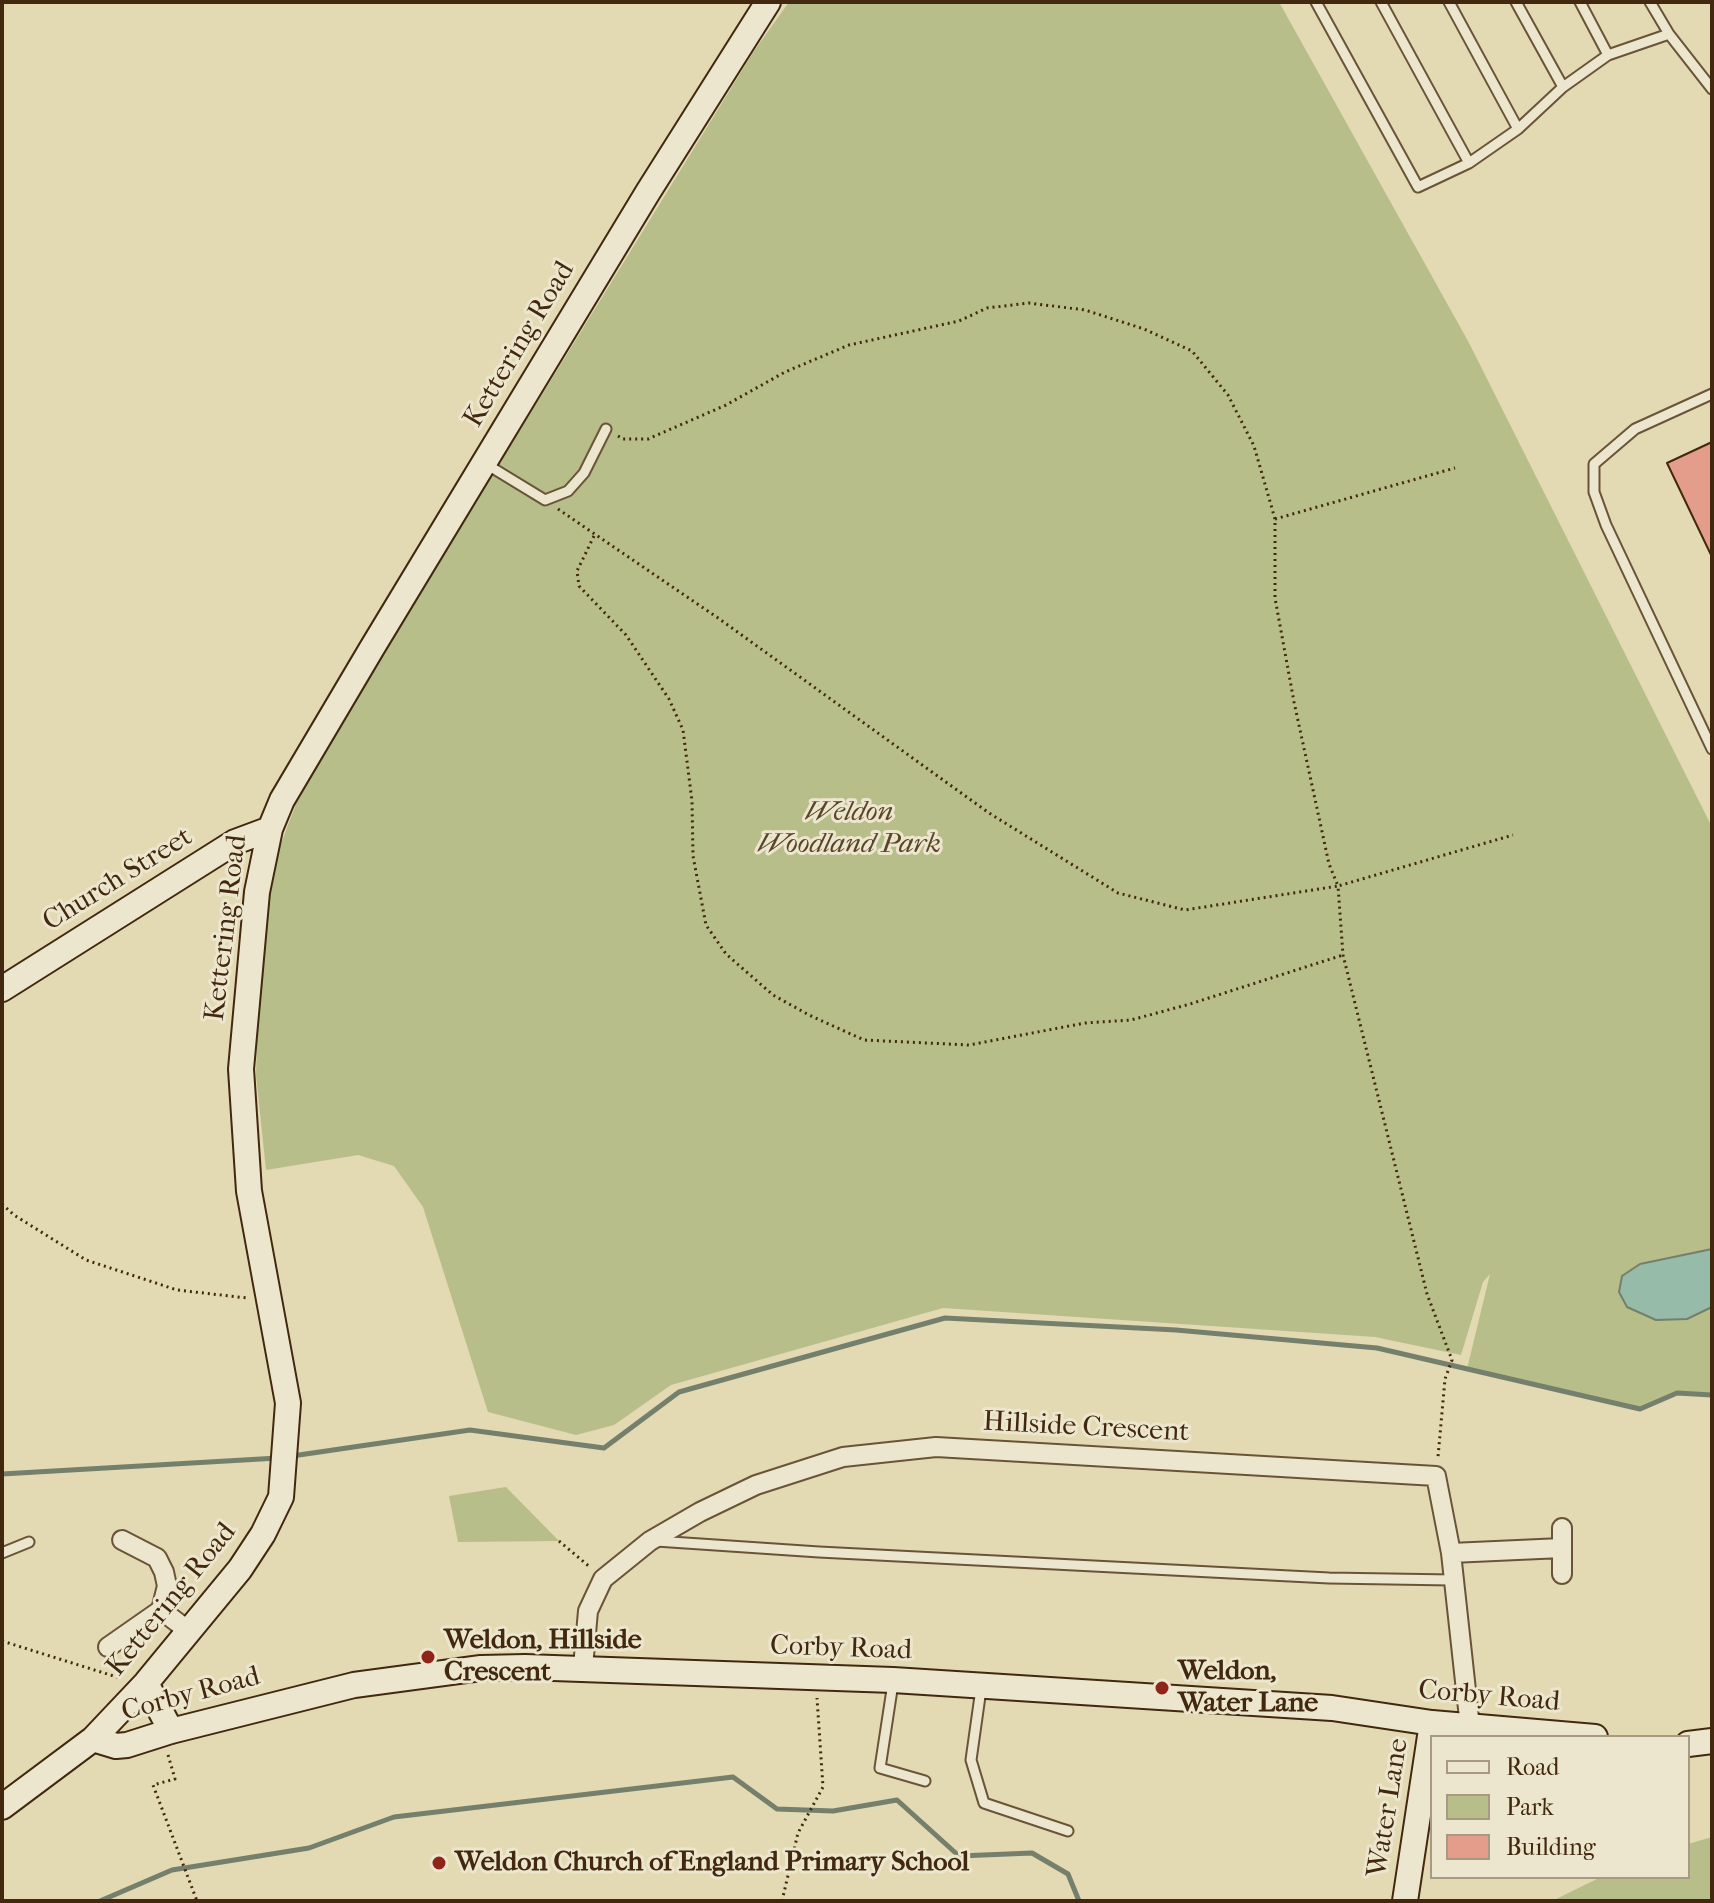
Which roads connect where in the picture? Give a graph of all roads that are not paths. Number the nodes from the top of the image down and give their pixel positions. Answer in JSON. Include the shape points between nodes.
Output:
{"nodes":[{"id":1,"x":768,"y":2,"type":"edge"},
{"id":2,"x":1316,"y":2,"type":"edge"},
{"id":3,"x":1381,"y":2,"type":"edge"},
{"id":4,"x":1449,"y":2,"type":"edge"},
{"id":5,"x":1516,"y":2,"type":"edge"},
{"id":6,"x":1580,"y":2,"type":"edge"},
{"id":7,"x":1650,"y":2,"type":"edge"},
{"id":8,"x":1669,"y":34,"type":"junction"},
{"id":9,"x":1608,"y":55,"type":"junction"},
{"id":10,"x":1563,"y":87,"type":"junction"},
{"id":11,"x":1712,"y":89,"type":"edge"},
{"id":12,"x":1518,"y":129,"type":"junction"},
{"id":13,"x":1469,"y":163,"type":"junction"},
{"id":14,"x":1712,"y":394,"type":"edge"},
{"id":15,"x":606,"y":429,"type":"road end"},
{"id":16,"x":483,"y":462,"type":"junction"},
{"id":17,"x":1712,"y":749,"type":"edge"},
{"id":18,"x":270,"y":829,"type":"junction"},
{"id":19,"x":2,"y":989,"type":"edge"},
{"id":20,"x":1562,"y":1528,"type":"dead end"},
{"id":21,"x":122,"y":1540,"type":"dead end"},
{"id":22,"x":650,"y":1541,"type":"junction"},
{"id":23,"x":29,"y":1542,"type":"dead end"},
{"id":24,"x":1562,"y":1548,"type":"junction"},
{"id":25,"x":2,"y":1553,"type":"edge"},
{"id":26,"x":1451,"y":1553,"type":"junction"},
{"id":27,"x":1562,"y":1574,"type":"dead end"},
{"id":28,"x":1452,"y":1580,"type":"junction"},
{"id":29,"x":161,"y":1610,"type":"junction"},
{"id":30,"x":190,"y":1632,"type":"junction"},
{"id":31,"x":108,"y":1647,"type":"dead end"},
{"id":32,"x":583,"y":1667,"type":"junction"},
{"id":33,"x":893,"y":1680,"type":"junction"},
{"id":34,"x":146,"y":1683,"type":"junction"},
{"id":35,"x":981,"y":1686,"type":"junction"},
{"id":36,"x":1432,"y":1723,"type":"junction"},
{"id":37,"x":1470,"y":1727,"type":"junction"},
{"id":38,"x":166,"y":1733,"type":"junction"},
{"id":39,"x":1430,"y":1735,"type":"edge"},
{"id":40,"x":1570,"y":1735,"type":"edge"},
{"id":41,"x":1430,"y":1736,"type":"edge"},
{"id":42,"x":93,"y":1739,"type":"junction"},
{"id":43,"x":1712,"y":1741,"type":"edge"},
{"id":44,"x":1690,"y":1744,"type":"edge"},
{"id":45,"x":925,"y":1781,"type":"dead end"},
{"id":46,"x":2,"y":1807,"type":"edge"},
{"id":47,"x":1068,"y":1831,"type":"dead end"},
{"id":48,"x":1405,"y":1901,"type":"edge"}],
"edges":[{"from":1,"to":16,"type":"street","name":"Kettering Road"},
{"from":2,"to":13,"type":"lane","via":[[1418,187]]},
{"from":3,"to":13,"type":"lane"},
{"from":4,"to":12,"type":"lane"},
{"from":5,"to":10,"type":"lane"},
{"from":6,"to":9,"type":"lane"},
{"from":7,"to":8,"type":"lane"},
{"from":8,"to":9,"type":"lane"},
{"from":8,"to":11,"type":"lane"},
{"from":9,"to":10,"type":"lane"},
{"from":10,"to":12,"type":"lane"},
{"from":12,"to":13,"type":"lane"},
{"from":14,"to":17,"type":"lane","via":[[1635,429],[1594,464],[1594,492],[1606,525]]},
{"from":15,"to":16,"type":"lane","via":[[584,473],[568,491],[545,500]]},
{"from":16,"to":18,"type":"street","name":"Kettering Road","via":[[282,800]]},
{"from":18,"to":19,"type":"street","name":"Church Street","via":[[235,842]]},
{"from":18,"to":30,"type":"street","name":"Kettering Road","via":[[257,892],[241,1069],[249,1191],[288,1403],[281,1497],[248,1557]]},
{"from":20,"to":24,"type":"street"},
{"from":21,"to":29,"type":"street","via":[[157,1558],[167,1586]]},
{"from":22,"to":26,"type":"street","name":"Hillside Crescent","via":[[756,1485],[843,1457],[936,1447],[1436,1476]]},
{"from":22,"to":28,"type":"lane"},
{"from":22,"to":32,"type":"street","name":"Hillside Crescent","via":[[603,1579],[588,1611]]},
{"from":23,"to":25,"type":"lane"},
{"from":24,"to":26,"type":"street"},
{"from":24,"to":27,"type":"street"},
{"from":26,"to":28,"type":"street"},
{"from":28,"to":37,"type":"street"},
{"from":29,"to":30,"type":"street"},
{"from":29,"to":31,"type":"street"},
{"from":30,"to":34,"type":"street","name":"Kettering Road"},
{"from":32,"to":33,"type":"street","name":"Corby Road"},
{"from":32,"to":38,"type":"street","name":"Corby Road","via":[[481,1668],[393,1679]]},
{"from":33,"to":35,"type":"street","name":"Corby Road"},
{"from":33,"to":45,"type":"lane","via":[[880,1768]]},
{"from":34,"to":38,"type":"street"},
{"from":34,"to":42,"type":"street","name":"Kettering Road"},
{"from":35,"to":36,"type":"street","name":"Corby Road","via":[[1332,1708]]},
{"from":35,"to":47,"type":"lane","via":[[971,1760],[984,1803]]},
{"from":36,"to":37,"type":"street","name":"Corby Road"},
{"from":36,"to":39,"type":"street","name":"Water Lane"},
{"from":37,"to":40,"type":"street","name":"Corby Road"},
{"from":38,"to":42,"type":"street","name":"Corby Road","via":[[116,1746]]},
{"from":41,"to":48,"type":"street","name":"Water Lane"},
{"from":42,"to":46,"type":"street","name":"Kettering Road"},
{"from":43,"to":44,"type":"street"}]}
